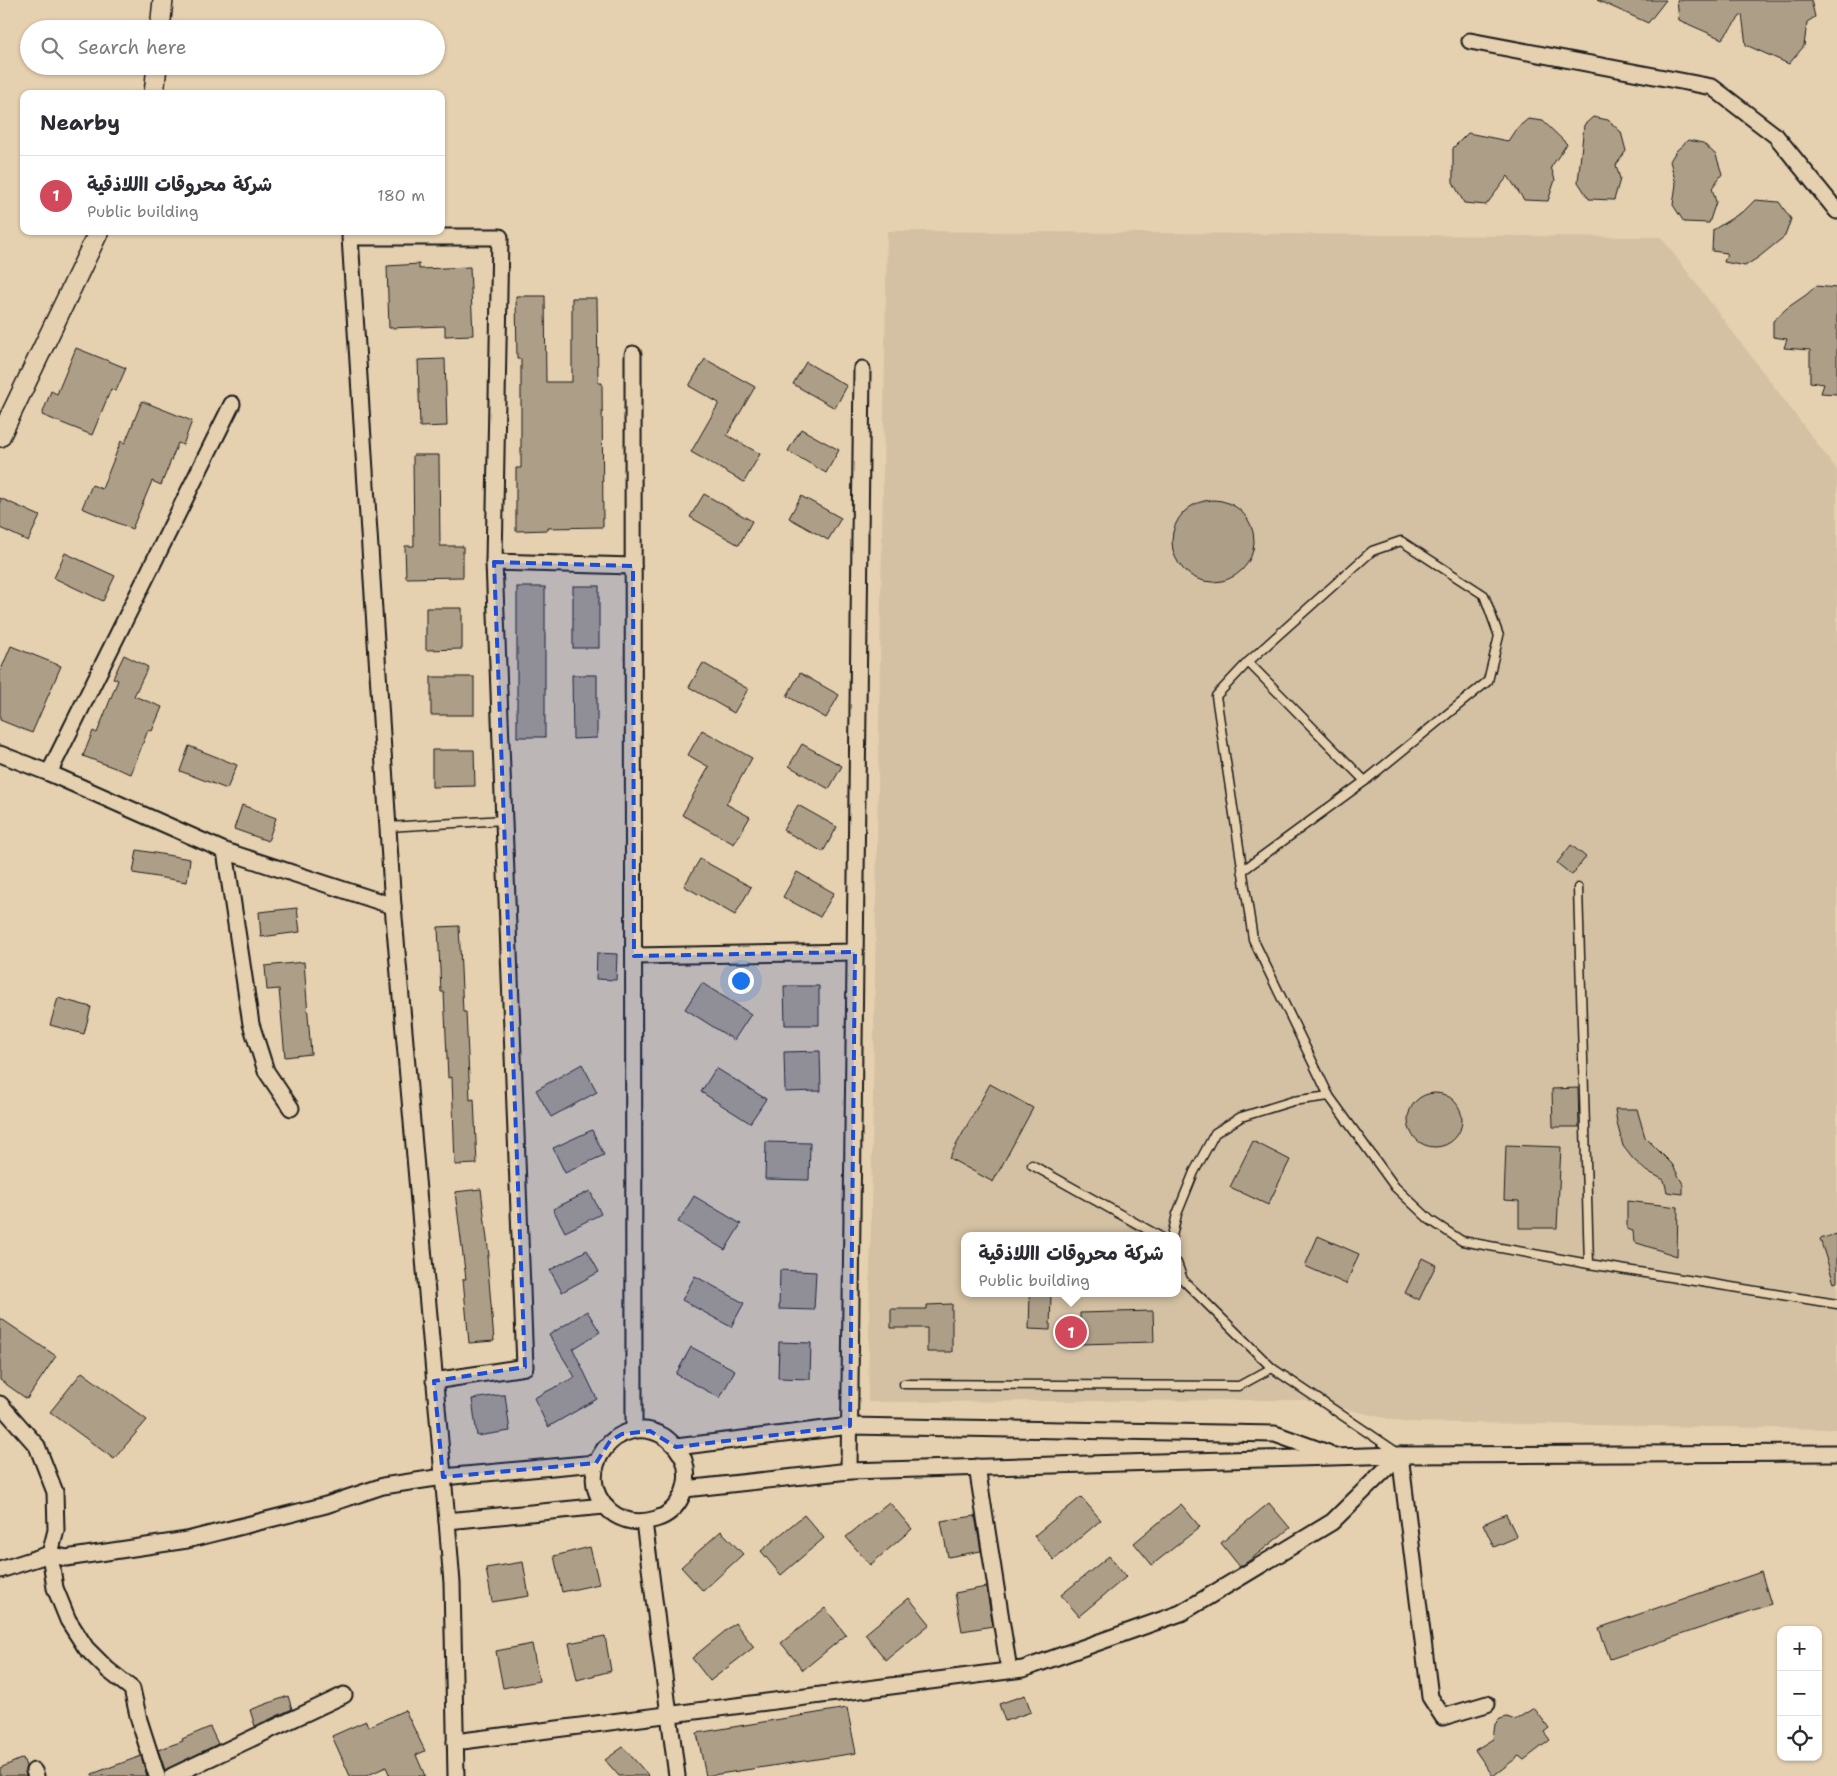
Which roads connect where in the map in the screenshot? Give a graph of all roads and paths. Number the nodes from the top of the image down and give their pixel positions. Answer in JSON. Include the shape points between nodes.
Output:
{"nodes":[{"id":1,"x":163,"y":0,"type":"edge"},
{"id":2,"x":161,"y":20,"type":"edge"},
{"id":3,"x":1470,"y":41,"type":"dead end"},
{"id":4,"x":156,"y":75,"type":"edge"},
{"id":5,"x":154,"y":90,"type":"edge"},
{"id":6,"x":1837,"y":211,"type":"edge"},
{"id":7,"x":97,"y":235,"type":"edge"},
{"id":8,"x":633,"y":354,"type":"dead end"},
{"id":9,"x":862,"y":369,"type":"dead end"},
{"id":10,"x":232,"y":404,"type":"dead end"},
{"id":11,"x":0,"y":437,"type":"edge"},
{"id":12,"x":494,"y":562,"type":"junction"},
{"id":13,"x":633,"y":566,"type":"junction"},
{"id":14,"x":1248,"y":662,"type":"junction"},
{"id":15,"x":0,"y":754,"type":"edge"},
{"id":16,"x":49,"y":773,"type":"junction"},
{"id":17,"x":1365,"y":781,"type":"junction"},
{"id":18,"x":504,"y":820,"type":"junction"},
{"id":19,"x":388,"y":827,"type":"junction"},
{"id":20,"x":225,"y":851,"type":"junction"},
{"id":21,"x":1242,"y":871,"type":"junction"},
{"id":22,"x":1578,"y":888,"type":"dead end"},
{"id":23,"x":393,"y":906,"type":"junction"},
{"id":24,"x":855,"y":952,"type":"junction"},
{"id":25,"x":634,"y":956,"type":"junction"},
{"id":26,"x":1330,"y":1096,"type":"junction"},
{"id":27,"x":291,"y":1108,"type":"dead end"},
{"id":28,"x":1032,"y":1165,"type":"dead end"},
{"id":29,"x":1152,"y":1232,"type":"edge"},
{"id":30,"x":1173,"y":1232,"type":"edge"},
{"id":31,"x":1589,"y":1264,"type":"junction"},
{"id":32,"x":1181,"y":1274,"type":"edge"},
{"id":33,"x":1837,"y":1304,"type":"edge"},
{"id":34,"x":1272,"y":1368,"type":"junction"},
{"id":35,"x":434,"y":1381,"type":"junction"},
{"id":36,"x":904,"y":1384,"type":"dead end"},
{"id":37,"x":0,"y":1404,"type":"edge"},
{"id":38,"x":850,"y":1426,"type":"junction"},
{"id":39,"x":634,"y":1430,"type":"junction"},
{"id":40,"x":676,"y":1447,"type":"junction"},
{"id":41,"x":1837,"y":1452,"type":"edge"},
{"id":42,"x":1400,"y":1454,"type":"junction"},
{"id":43,"x":1336,"y":1456,"type":"junction"},
{"id":44,"x":596,"y":1463,"type":"junction"},
{"id":45,"x":976,"y":1467,"type":"junction"},
{"id":46,"x":849,"y":1471,"type":"junction"},
{"id":47,"x":443,"y":1477,"type":"junction"},
{"id":48,"x":685,"y":1489,"type":"junction"},
{"id":49,"x":604,"y":1506,"type":"junction"},
{"id":50,"x":447,"y":1521,"type":"junction"},
{"id":51,"x":644,"y":1522,"type":"junction"},
{"id":52,"x":50,"y":1554,"type":"junction"},
{"id":53,"x":0,"y":1570,"type":"edge"},
{"id":54,"x":1009,"y":1670,"type":"junction"},
{"id":55,"x":344,"y":1695,"type":"dead end"},
{"id":56,"x":1487,"y":1704,"type":"dead end"},
{"id":57,"x":668,"y":1714,"type":"junction"},
{"id":58,"x":455,"y":1742,"type":"junction"},
{"id":59,"x":157,"y":1776,"type":"edge"},
{"id":60,"x":172,"y":1776,"type":"edge"},
{"id":61,"x":456,"y":1776,"type":"edge"},
{"id":62,"x":677,"y":1776,"type":"edge"}],
"edges":[{"from":1,"to":2,"type":"street"},
{"from":3,"to":6,"type":"street","via":[[1712,87],[1776,136]]},
{"from":4,"to":5,"type":"street"},
{"from":7,"to":11,"type":"street"},
{"from":8,"to":13,"type":"street"},
{"from":9,"to":24,"type":"street"},
{"from":10,"to":16,"type":"street"},
{"from":12,"to":13,"type":"street"},
{"from":12,"to":18,"type":"street"},
{"from":12,"to":19,"type":"street","via":[[500,237],[350,237]]},
{"from":13,"to":25,"type":"street"},
{"from":14,"to":17,"type":"lane"},
{"from":14,"to":17,"type":"lane","via":[[1372,551],[1401,541],[1484,595],[1499,636],[1488,681]]},
{"from":14,"to":21,"type":"lane","via":[[1216,696]]},
{"from":15,"to":16,"type":"street"},
{"from":16,"to":20,"type":"street"},
{"from":17,"to":21,"type":"lane"},
{"from":18,"to":19,"type":"lane"},
{"from":18,"to":35,"type":"street","via":[[525,1367]]},
{"from":19,"to":23,"type":"street"},
{"from":20,"to":23,"type":"street"},
{"from":20,"to":27,"type":"street","via":[[251,1024],[266,1071]]},
{"from":21,"to":26,"type":"lane","via":[[1252,939]]},
{"from":22,"to":31,"type":"lane"},
{"from":23,"to":35,"type":"street"},
{"from":24,"to":25,"type":"street"},
{"from":24,"to":38,"type":"street"},
{"from":25,"to":39,"type":"street"},
{"from":26,"to":30,"type":"lane","via":[[1293,1101],[1241,1117],[1216,1133],[1194,1172]]},
{"from":26,"to":31,"type":"lane","via":[[1395,1187],[1430,1220],[1462,1241]]},
{"from":28,"to":29,"type":"lane"},
{"from":31,"to":33,"type":"lane"},
{"from":32,"to":34,"type":"lane","via":[[1183,1280]]},
{"from":34,"to":36,"type":"lane","via":[[1239,1386]]},
{"from":34,"to":42,"type":"lane"},
{"from":35,"to":47,"type":"street"},
{"from":37,"to":52,"type":"street","via":[[37,1446],[55,1492],[56,1530]]},
{"from":38,"to":40,"type":"street"},
{"from":38,"to":43,"type":"street","via":[[1275,1434]]},
{"from":38,"to":46,"type":"street"},
{"from":39,"to":40,"type":"street","via":[[650,1431],[665,1437]]},
{"from":39,"to":44,"type":"street","via":[[610,1441]]},
{"from":40,"to":48,"type":"street","via":[[684,1460]]},
{"from":41,"to":42,"type":"street"},
{"from":42,"to":43,"type":"street"},
{"from":42,"to":54,"type":"street","via":[[1332,1522],[1181,1613],[1023,1669]]},
{"from":42,"to":56,"type":"street","via":[[1430,1697],[1443,1717]]},
{"from":43,"to":45,"type":"street"},
{"from":44,"to":47,"type":"street"},
{"from":44,"to":49,"type":"street","via":[[594,1478]]},
{"from":45,"to":46,"type":"street"},
{"from":45,"to":54,"type":"street"},
{"from":46,"to":48,"type":"street"},
{"from":47,"to":50,"type":"street"},
{"from":47,"to":52,"type":"street","via":[[383,1486],[326,1505],[187,1540],[66,1558]]},
{"from":48,"to":51,"type":"street","via":[[670,1512]]},
{"from":49,"to":50,"type":"street"},
{"from":49,"to":51,"type":"street","via":[[616,1516]]},
{"from":50,"to":58,"type":"street","via":[[452,1583]]},
{"from":51,"to":57,"type":"street"},
{"from":52,"to":53,"type":"street"},
{"from":52,"to":59,"type":"street","via":[[55,1588],[68,1620],[86,1648],[132,1689]]},
{"from":54,"to":57,"type":"street"},
{"from":55,"to":60,"type":"street"},
{"from":57,"to":58,"type":"street"},
{"from":57,"to":62,"type":"street"},
{"from":58,"to":61,"type":"street"}]}
